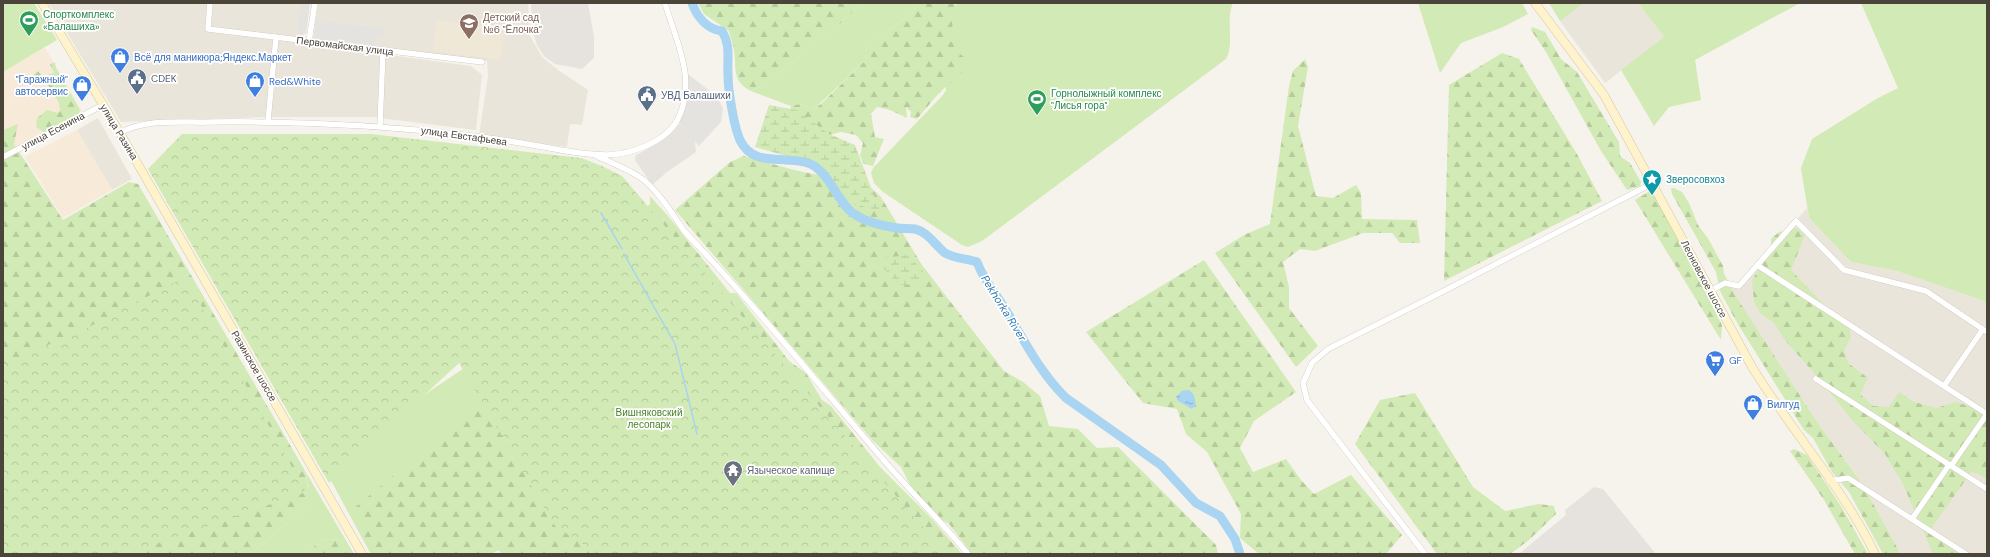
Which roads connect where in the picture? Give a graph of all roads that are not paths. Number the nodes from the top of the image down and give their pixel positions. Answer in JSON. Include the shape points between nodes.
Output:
{"nodes":[{"id":1,"x":42,"y":3,"type":"edge"},
{"id":2,"x":210,"y":3,"type":"edge"},
{"id":3,"x":315,"y":3,"type":"edge"},
{"id":4,"x":665,"y":3,"type":"edge"},
{"id":5,"x":1534,"y":3,"type":"edge"},
{"id":6,"x":276,"y":37,"type":"junction"},
{"id":7,"x":309,"y":41,"type":"junction"},
{"id":8,"x":382,"y":50,"type":"junction"},
{"id":9,"x":482,"y":62,"type":"dead end"},
{"id":10,"x":103,"y":105,"type":"junction"},
{"id":11,"x":268,"y":121,"type":"junction"},
{"id":12,"x":380,"y":126,"type":"junction"},
{"id":13,"x":120,"y":133,"type":"junction"},
{"id":14,"x":594,"y":154,"type":"junction"},
{"id":15,"x":3,"y":157,"type":"edge"},
{"id":16,"x":146,"y":178,"type":"joint"},
{"id":17,"x":1653,"y":184,"type":"junction"},
{"id":18,"x":1757,"y":265,"type":"junction"},
{"id":19,"x":1710,"y":291,"type":"junction"},
{"id":20,"x":1985,"y":330,"type":"edge"},
{"id":21,"x":1816,"y":379,"type":"dead end"},
{"id":22,"x":1944,"y":386,"type":"junction"},
{"id":23,"x":1987,"y":414,"type":"edge"},
{"id":24,"x":1950,"y":466,"type":"junction"},
{"id":25,"x":1829,"y":481,"type":"junction"},
{"id":26,"x":1987,"y":490,"type":"edge"},
{"id":27,"x":1912,"y":519,"type":"junction"},
{"id":28,"x":362,"y":554,"type":"edge"},
{"id":29,"x":968,"y":554,"type":"edge"},
{"id":30,"x":1425,"y":554,"type":"edge"},
{"id":31,"x":1875,"y":554,"type":"edge"},
{"id":32,"x":1966,"y":554,"type":"edge"}],
"edges":[{"from":1,"to":10,"type":"main road","name":"улица Разина"},
{"from":2,"to":6,"type":"street","name":"Первомайская улица","via":[[208,29]]},
{"from":3,"to":7,"type":"street"},
{"from":4,"to":14,"type":"street","name":"улица Евстафьева","via":[[684,64],[685,92],[676,121],[665,134],[634,150],[608,155]]},
{"from":5,"to":17,"type":"main road","name":"Леоновское шоссе","via":[[1604,95]]},
{"from":6,"to":7,"type":"street","name":"Первомайская улица"},
{"from":6,"to":11,"type":"street"},
{"from":7,"to":8,"type":"street","name":"Первомайская улица"},
{"from":8,"to":9,"type":"street","name":"Первомайская улица"},
{"from":8,"to":12,"type":"street"},
{"from":10,"to":13,"type":"main road","name":"улица Разина"},
{"from":10,"to":15,"type":"street","name":"улица Есенина"},
{"from":11,"to":12,"type":"street","name":"улица Евстафьева"},
{"from":11,"to":13,"type":"street","name":"улица Евстафьева","via":[[144,124]]},
{"from":12,"to":14,"type":"street","name":"улица Евстафьева"},
{"from":13,"to":16,"type":"main road","name":"улица Разина"},
{"from":14,"to":29,"type":"street","via":[[646,182],[684,231]]},
{"from":16,"to":28,"type":"main road","name":"Разинское шоссе"},
{"from":17,"to":19,"type":"main road","name":"Леоновское шоссе"},
{"from":17,"to":30,"type":"street","via":[[1328,348],[1312,363],[1303,383],[1307,400]]},
{"from":18,"to":19,"type":"street","via":[[1739,286],[1725,283]]},
{"from":18,"to":20,"type":"street","via":[[1796,220],[1844,270],[1926,291]]},
{"from":18,"to":22,"type":"street"},
{"from":19,"to":25,"type":"main road","name":"Леоновское шоссе","via":[[1767,392]]},
{"from":20,"to":22,"type":"street"},
{"from":21,"to":24,"type":"street"},
{"from":22,"to":23,"type":"street"},
{"from":23,"to":24,"type":"street"},
{"from":24,"to":26,"type":"street"},
{"from":24,"to":27,"type":"street"},
{"from":25,"to":27,"type":"street","via":[[1848,478]]},
{"from":25,"to":31,"type":"main road","name":"Леоновское шоссе"},
{"from":27,"to":32,"type":"street"}]}
